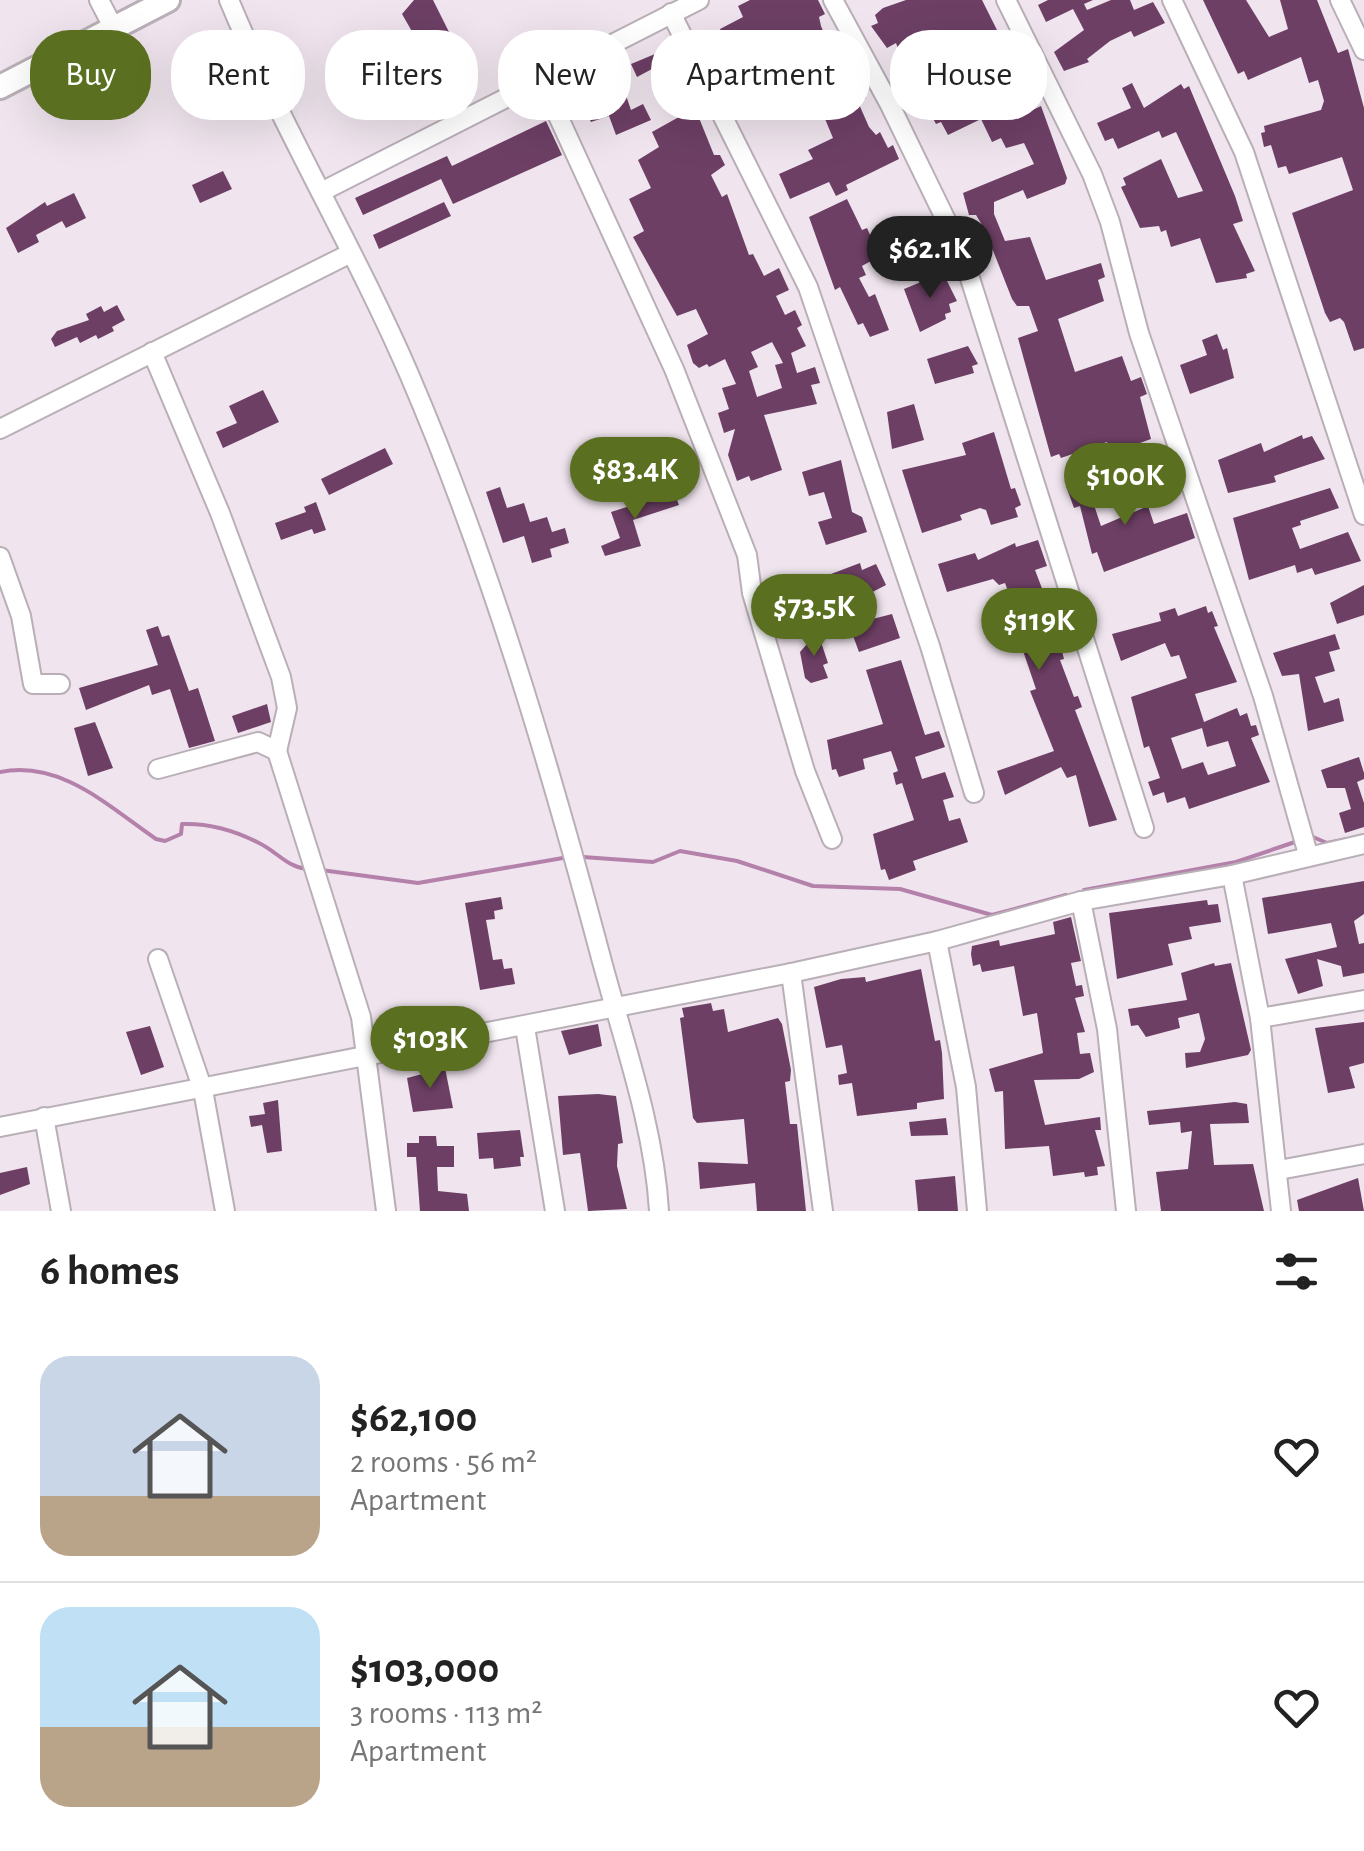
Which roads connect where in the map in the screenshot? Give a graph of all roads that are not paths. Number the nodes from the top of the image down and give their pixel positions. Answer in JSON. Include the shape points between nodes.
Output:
{"nodes":[{"id":1,"x":99,"y":0,"type":"edge"},
{"id":2,"x":168,"y":0,"type":"edge"},
{"id":3,"x":229,"y":0,"type":"edge"},
{"id":4,"x":699,"y":0,"type":"edge"},
{"id":5,"x":833,"y":0,"type":"edge"},
{"id":6,"x":1006,"y":0,"type":"edge"},
{"id":7,"x":1172,"y":0,"type":"edge"},
{"id":8,"x":1340,"y":0,"type":"edge"},
{"id":9,"x":671,"y":13,"type":"junction"},
{"id":10,"x":114,"y":28,"type":"junction"},
{"id":11,"x":631,"y":34,"type":"edge"},
{"id":12,"x":1364,"y":50,"type":"edge"},
{"id":13,"x":0,"y":88,"type":"edge"},
{"id":14,"x":498,"y":103,"type":"edge"},
{"id":15,"x":560,"y":120,"type":"edge"},
{"id":16,"x":321,"y":192,"type":"junction"},
{"id":17,"x":351,"y":253,"type":"junction"},
{"id":18,"x":152,"y":352,"type":"junction"},
{"id":19,"x":0,"y":429,"type":"edge"},
{"id":20,"x":1364,"y":514,"type":"edge"},
{"id":21,"x":0,"y":557,"type":"edge"},
{"id":22,"x":60,"y":684,"type":"dead end"},
{"id":23,"x":277,"y":752,"type":"junction"},
{"id":24,"x":158,"y":769,"type":"dead end"},
{"id":25,"x":974,"y":793,"type":"dead end"},
{"id":26,"x":1144,"y":828,"type":"dead end"},
{"id":27,"x":832,"y":839,"type":"dead end"},
{"id":28,"x":1364,"y":844,"type":"edge"},
{"id":29,"x":1308,"y":854,"type":"junction"},
{"id":30,"x":1232,"y":875,"type":"junction"},
{"id":31,"x":1081,"y":901,"type":"junction"},
{"id":32,"x":937,"y":941,"type":"junction"},
{"id":33,"x":158,"y":959,"type":"dead end"},
{"id":34,"x":791,"y":973,"type":"junction"},
{"id":35,"x":1364,"y":1000,"type":"edge"},
{"id":36,"x":613,"y":1006,"type":"junction"},
{"id":37,"x":1260,"y":1018,"type":"junction"},
{"id":38,"x":525,"y":1027,"type":"junction"},
{"id":39,"x":366,"y":1058,"type":"junction"},
{"id":40,"x":203,"y":1090,"type":"junction"},
{"id":41,"x":44,"y":1117,"type":"junction"},
{"id":42,"x":0,"y":1127,"type":"edge"},
{"id":43,"x":1364,"y":1154,"type":"edge"},
{"id":44,"x":1279,"y":1170,"type":"junction"},
{"id":45,"x":62,"y":1211,"type":"edge"},
{"id":46,"x":226,"y":1211,"type":"edge"},
{"id":47,"x":386,"y":1211,"type":"edge"},
{"id":48,"x":555,"y":1211,"type":"edge"},
{"id":49,"x":660,"y":1211,"type":"edge"},
{"id":50,"x":823,"y":1211,"type":"edge"},
{"id":51,"x":977,"y":1211,"type":"edge"},
{"id":52,"x":1126,"y":1211,"type":"edge"},
{"id":53,"x":1281,"y":1211,"type":"edge"}],
"edges":[{"from":1,"to":10,"type":"street"},
{"from":2,"to":10,"type":"main road"},
{"from":3,"to":16,"type":"street"},
{"from":4,"to":9,"type":"street"},
{"from":5,"to":26,"type":"street","via":[[962,253]]},
{"from":6,"to":29,"type":"street","via":[[1110,222]]},
{"from":7,"to":20,"type":"street","via":[[1244,152]]},
{"from":8,"to":12,"type":"street"},
{"from":9,"to":11,"type":"street"},
{"from":9,"to":25,"type":"street","via":[[808,287]]},
{"from":10,"to":13,"type":"main road"},
{"from":14,"to":16,"type":"street"},
{"from":15,"to":27,"type":"street","via":[[674,369],[747,555],[752,593]]},
{"from":16,"to":17,"type":"street"},
{"from":17,"to":18,"type":"street"},
{"from":17,"to":36,"type":"street","via":[[458,498],[574,856]]},
{"from":18,"to":19,"type":"street"},
{"from":18,"to":23,"type":"street","via":[[282,677],[287,708]]},
{"from":21,"to":22,"type":"street","via":[[21,616],[29,675],[34,684]]},
{"from":23,"to":24,"type":"street","via":[[258,742]]},
{"from":23,"to":39,"type":"street","via":[[360,1017]]},
{"from":28,"to":29,"type":"street"},
{"from":29,"to":30,"type":"street"},
{"from":30,"to":31,"type":"street"},
{"from":30,"to":37,"type":"street"},
{"from":31,"to":32,"type":"street"},
{"from":31,"to":52,"type":"street","via":[[1107,1029]]},
{"from":32,"to":34,"type":"street"},
{"from":32,"to":51,"type":"street","via":[[966,1087]]},
{"from":33,"to":40,"type":"street"},
{"from":34,"to":36,"type":"street"},
{"from":34,"to":50,"type":"street"},
{"from":35,"to":37,"type":"street"},
{"from":36,"to":38,"type":"street"},
{"from":36,"to":49,"type":"street","via":[[644,1115]]},
{"from":37,"to":44,"type":"street"},
{"from":38,"to":39,"type":"street"},
{"from":38,"to":48,"type":"street"},
{"from":39,"to":40,"type":"street"},
{"from":39,"to":47,"type":"street"},
{"from":40,"to":41,"type":"street"},
{"from":40,"to":46,"type":"street"},
{"from":41,"to":42,"type":"street"},
{"from":41,"to":45,"type":"street"},
{"from":43,"to":44,"type":"street"},
{"from":44,"to":53,"type":"street"}]}
